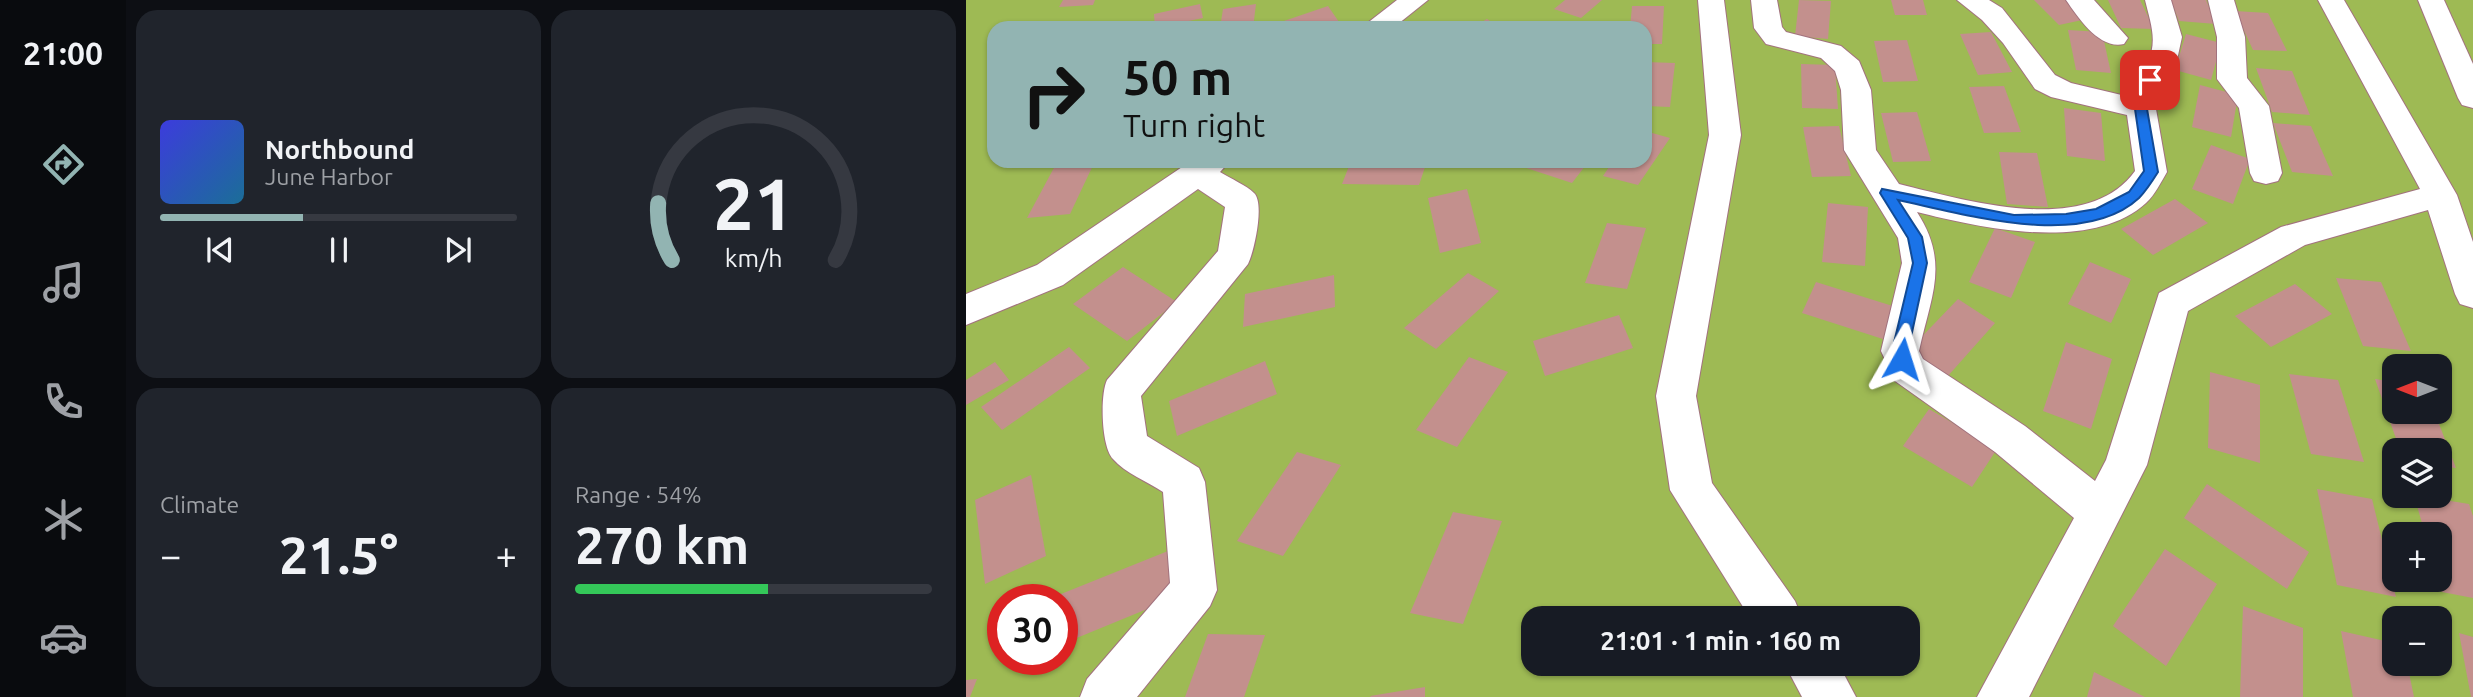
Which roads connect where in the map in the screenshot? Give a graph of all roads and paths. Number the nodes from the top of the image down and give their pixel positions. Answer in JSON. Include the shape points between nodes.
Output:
{"nodes":[{"id":1,"x":1415,"y":0,"type":"edge"},
{"id":2,"x":1712,"y":0,"type":"edge"},
{"id":3,"x":1764,"y":0,"type":"edge"},
{"id":4,"x":1970,"y":0,"type":"edge"},
{"id":5,"x":2079,"y":0,"type":"edge"},
{"id":6,"x":2158,"y":0,"type":"edge"},
{"id":7,"x":2221,"y":0,"type":"edge"},
{"id":8,"x":2331,"y":0,"type":"edge"},
{"id":9,"x":2431,"y":0,"type":"edge"},
{"id":10,"x":1385,"y":21,"type":"edge"},
{"id":11,"x":2114,"y":38,"type":"dead end"},
{"id":12,"x":2473,"y":98,"type":"edge"},
{"id":13,"x":2141,"y":109,"type":"junction"},
{"id":14,"x":1205,"y":168,"type":"edge"},
{"id":15,"x":1207,"y":168,"type":"edge"},
{"id":16,"x":2266,"y":173,"type":"dead end"},
{"id":17,"x":1887,"y":193,"type":"junction"},
{"id":18,"x":2440,"y":195,"type":"junction"},
{"id":19,"x":2473,"y":294,"type":"edge"},
{"id":20,"x":966,"y":310,"type":"edge"},
{"id":21,"x":2099,"y":511,"type":"junction"},
{"id":22,"x":1770,"y":606,"type":"edge"},
{"id":23,"x":1817,"y":676,"type":"edge"},
{"id":24,"x":1105,"y":697,"type":"edge"},
{"id":25,"x":1831,"y":697,"type":"edge"},
{"id":26,"x":2002,"y":697,"type":"edge"}],
"edges":[{"from":1,"to":10,"type":"street"},
{"from":2,"to":22,"type":"street","via":[[1725,135],[1676,396],[1692,490]]},
{"from":3,"to":17,"type":"street","via":[[1768,28],[1776,38],[1831,52],[1849,67],[1856,90],[1860,150]]},
{"from":4,"to":13,"type":"street","via":[[2013,37],[2045,82]]},
{"from":5,"to":11,"type":"street"},
{"from":6,"to":13,"type":"street","via":[[2168,37]]},
{"from":7,"to":16,"type":"street","via":[[2231,37],[2232,79],[2254,106]]},
{"from":8,"to":18,"type":"street"},
{"from":9,"to":12,"type":"street"},
{"from":13,"to":17,"type":"street","via":[[2151,172],[2134,195],[2099,214],[2014,220]]},
{"from":14,"to":20,"type":"street","via":[[1050,275]]},
{"from":15,"to":24,"type":"street","via":[[1243,202],[1235,255],[1121,392],[1127,446],[1184,482],[1194,590]]},
{"from":17,"to":21,"type":"street","via":[[1915,237],[1920,263],[1900,351],[1909,370],[2010,439]]},
{"from":18,"to":19,"type":"street"},
{"from":18,"to":21,"type":"street","via":[[2293,236],[2172,303],[2126,465]]},
{"from":21,"to":26,"type":"street"},
{"from":23,"to":25,"type":"street"}]}
